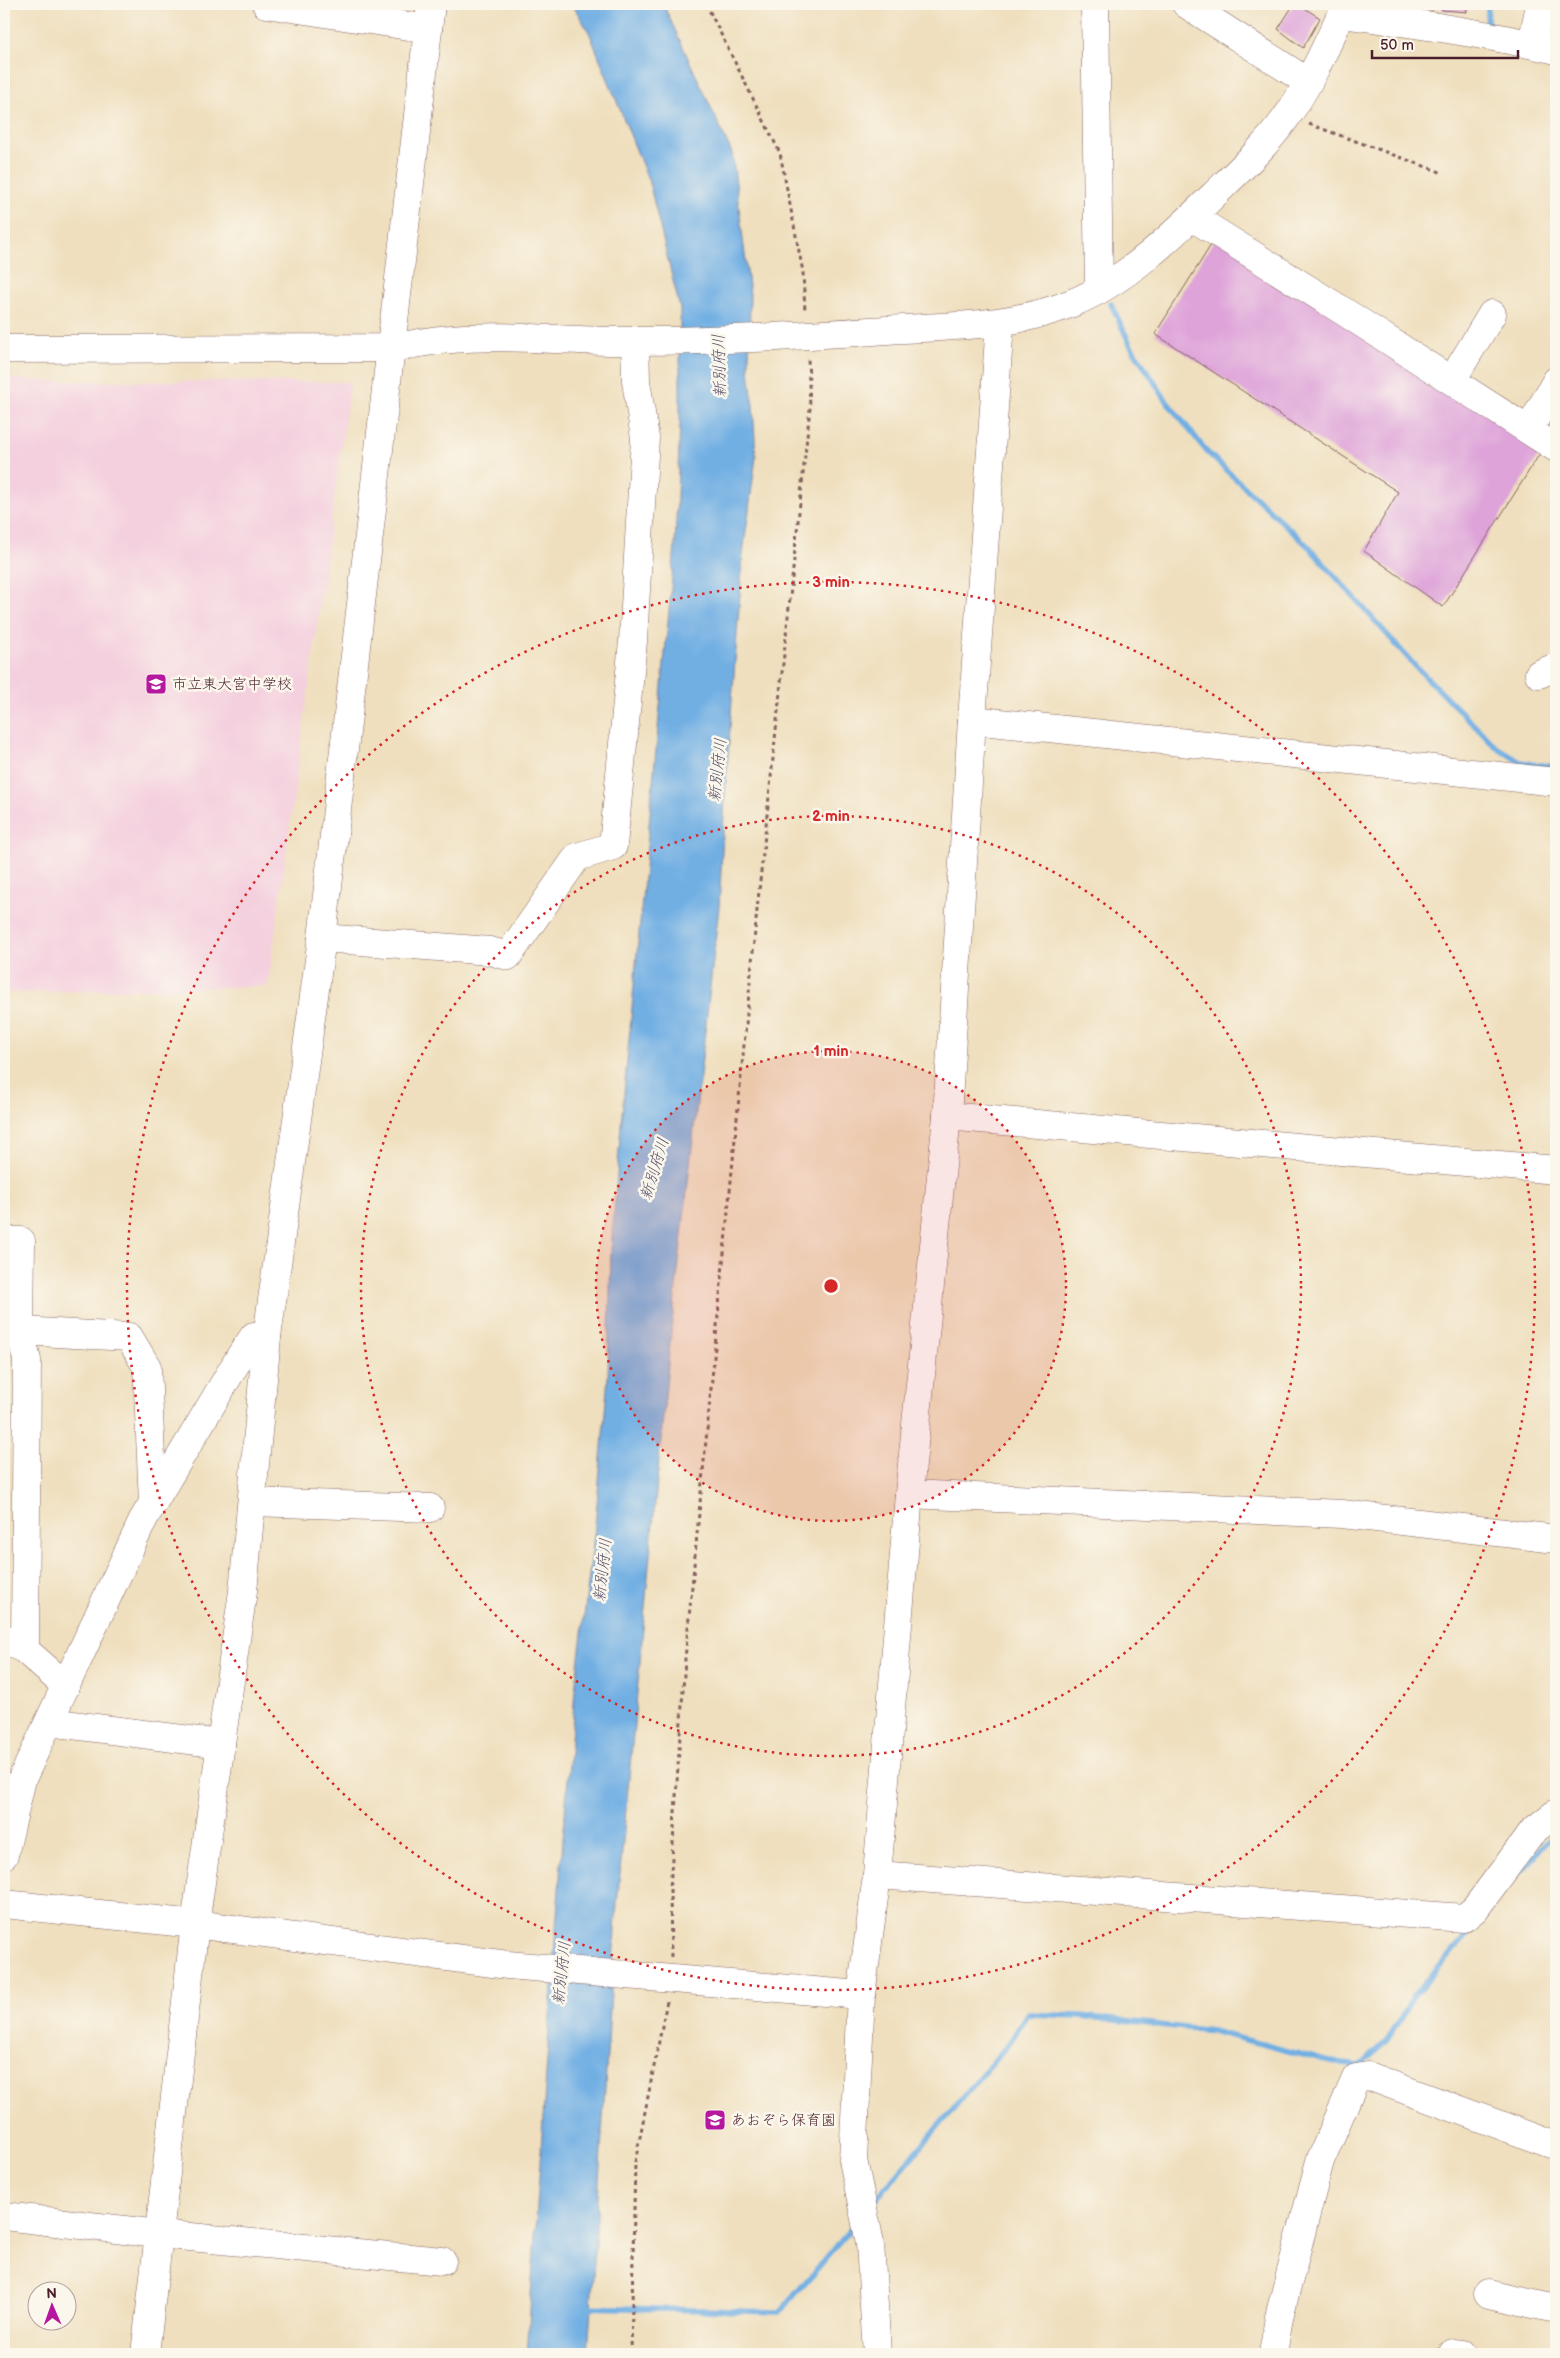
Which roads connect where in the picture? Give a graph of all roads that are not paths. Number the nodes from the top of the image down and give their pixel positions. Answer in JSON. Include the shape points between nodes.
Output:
{"nodes":[{"id":1,"x":266,"y":4,"type":"edge"},
{"id":2,"x":1096,"y":4,"type":"edge"},
{"id":3,"x":1186,"y":4,"type":"edge"},
{"id":4,"x":1344,"y":9,"type":"edge"},
{"id":5,"x":430,"y":16,"type":"edge"},
{"id":6,"x":1540,"y":32,"type":"edge"},
{"id":7,"x":1308,"y":82,"type":"junction"},
{"id":8,"x":1192,"y":217,"type":"junction"},
{"id":9,"x":1099,"y":290,"type":"junction"},
{"id":10,"x":1492,"y":314,"type":"dead end"},
{"id":11,"x":1000,"y":322,"type":"junction"},
{"id":12,"x":640,"y":341,"type":"junction"},
{"id":13,"x":391,"y":348,"type":"junction"},
{"id":14,"x":4,"y":350,"type":"edge"},
{"id":15,"x":1452,"y":380,"type":"junction"},
{"id":16,"x":1556,"y":381,"type":"edge"},
{"id":17,"x":1528,"y":430,"type":"junction"},
{"id":18,"x":1556,"y":448,"type":"edge"},
{"id":19,"x":972,"y":720,"type":"junction"},
{"id":20,"x":1556,"y":782,"type":"edge"},
{"id":21,"x":322,"y":938,"type":"junction"},
{"id":22,"x":947,"y":1116,"type":"junction"},
{"id":23,"x":1556,"y":1170,"type":"edge"},
{"id":24,"x":4,"y":1241,"type":"edge"},
{"id":25,"x":20,"y":1331,"type":"junction"},
{"id":26,"x":267,"y":1337,"type":"junction"},
{"id":27,"x":15,"y":1360,"type":"edge"},
{"id":28,"x":909,"y":1494,"type":"junction"},
{"id":29,"x":252,"y":1502,"type":"junction"},
{"id":30,"x":153,"y":1503,"type":"junction"},
{"id":31,"x":430,"y":1508,"type":"dead end"},
{"id":32,"x":1556,"y":1539,"type":"edge"},
{"id":33,"x":14,"y":1644,"type":"edge"},
{"id":34,"x":66,"y":1686,"type":"junction"},
{"id":35,"x":48,"y":1722,"type":"junction"},
{"id":36,"x":221,"y":1744,"type":"junction"},
{"id":37,"x":13,"y":1778,"type":"edge"},
{"id":38,"x":1556,"y":1814,"type":"edge"},
{"id":39,"x":4,"y":1855,"type":"edge"},
{"id":40,"x":877,"y":1875,"type":"junction"},
{"id":41,"x":4,"y":1904,"type":"edge"},
{"id":42,"x":196,"y":1924,"type":"junction"},
{"id":43,"x":861,"y":1995,"type":"junction"},
{"id":44,"x":1556,"y":2146,"type":"edge"},
{"id":45,"x":4,"y":2216,"type":"edge"},
{"id":46,"x":159,"y":2234,"type":"junction"},
{"id":47,"x":442,"y":2261,"type":"dead end"},
{"id":48,"x":1488,"y":2294,"type":"dead end"},
{"id":49,"x":1556,"y":2309,"type":"edge"},
{"id":50,"x":145,"y":2354,"type":"edge"},
{"id":51,"x":877,"y":2354,"type":"edge"},
{"id":52,"x":1273,"y":2354,"type":"edge"}],
"edges":[{"from":1,"to":5,"type":"street"},
{"from":2,"to":9,"type":"street"},
{"from":3,"to":7,"type":"street"},
{"from":4,"to":6,"type":"street","via":[[1437,26]]},
{"from":4,"to":7,"type":"street"},
{"from":5,"to":13,"type":"street"},
{"from":7,"to":8,"type":"street","via":[[1288,116],[1260,150]]},
{"from":8,"to":9,"type":"street","via":[[1138,263]]},
{"from":8,"to":15,"type":"street"},
{"from":9,"to":11,"type":"street","via":[[1071,303]]},
{"from":10,"to":15,"type":"street"},
{"from":11,"to":12,"type":"street","via":[[807,336]]},
{"from":11,"to":19,"type":"street"},
{"from":12,"to":13,"type":"street","via":[[452,338]]},
{"from":12,"to":21,"type":"street","via":[[636,382],[645,438],[633,641],[613,846],[576,857],[508,956]]},
{"from":13,"to":14,"type":"street"},
{"from":13,"to":21,"type":"street"},
{"from":15,"to":17,"type":"street"},
{"from":16,"to":17,"type":"street"},
{"from":17,"to":18,"type":"street"},
{"from":19,"to":20,"type":"street"},
{"from":19,"to":22,"type":"street"},
{"from":21,"to":26,"type":"street"},
{"from":22,"to":23,"type":"street"},
{"from":22,"to":28,"type":"street"},
{"from":24,"to":25,"type":"street","via":[[21,1241]]},
{"from":25,"to":27,"type":"street"},
{"from":25,"to":30,"type":"street","via":[[129,1337],[147,1367]]},
{"from":26,"to":29,"type":"street"},
{"from":26,"to":30,"type":"street","via":[[254,1336],[240,1355]]},
{"from":27,"to":33,"type":"street"},
{"from":28,"to":32,"type":"street","via":[[1342,1514]]},
{"from":28,"to":40,"type":"street"},
{"from":29,"to":31,"type":"street"},
{"from":29,"to":36,"type":"street"},
{"from":30,"to":34,"type":"street"},
{"from":33,"to":34,"type":"street"},
{"from":34,"to":35,"type":"street"},
{"from":35,"to":36,"type":"street"},
{"from":35,"to":37,"type":"street"},
{"from":36,"to":42,"type":"street"},
{"from":37,"to":39,"type":"street"},
{"from":38,"to":40,"type":"street","via":[[1533,1831],[1480,1902],[1464,1918]]},
{"from":40,"to":43,"type":"street"},
{"from":41,"to":42,"type":"street"},
{"from":42,"to":43,"type":"street","via":[[508,1965]]},
{"from":42,"to":46,"type":"street"},
{"from":43,"to":51,"type":"street","via":[[853,2160],[870,2242]]},
{"from":44,"to":52,"type":"street","via":[[1368,2076],[1356,2078],[1320,2161],[1279,2317]]},
{"from":45,"to":46,"type":"street"},
{"from":46,"to":47,"type":"street"},
{"from":46,"to":50,"type":"street"},
{"from":48,"to":49,"type":"street"}]}
